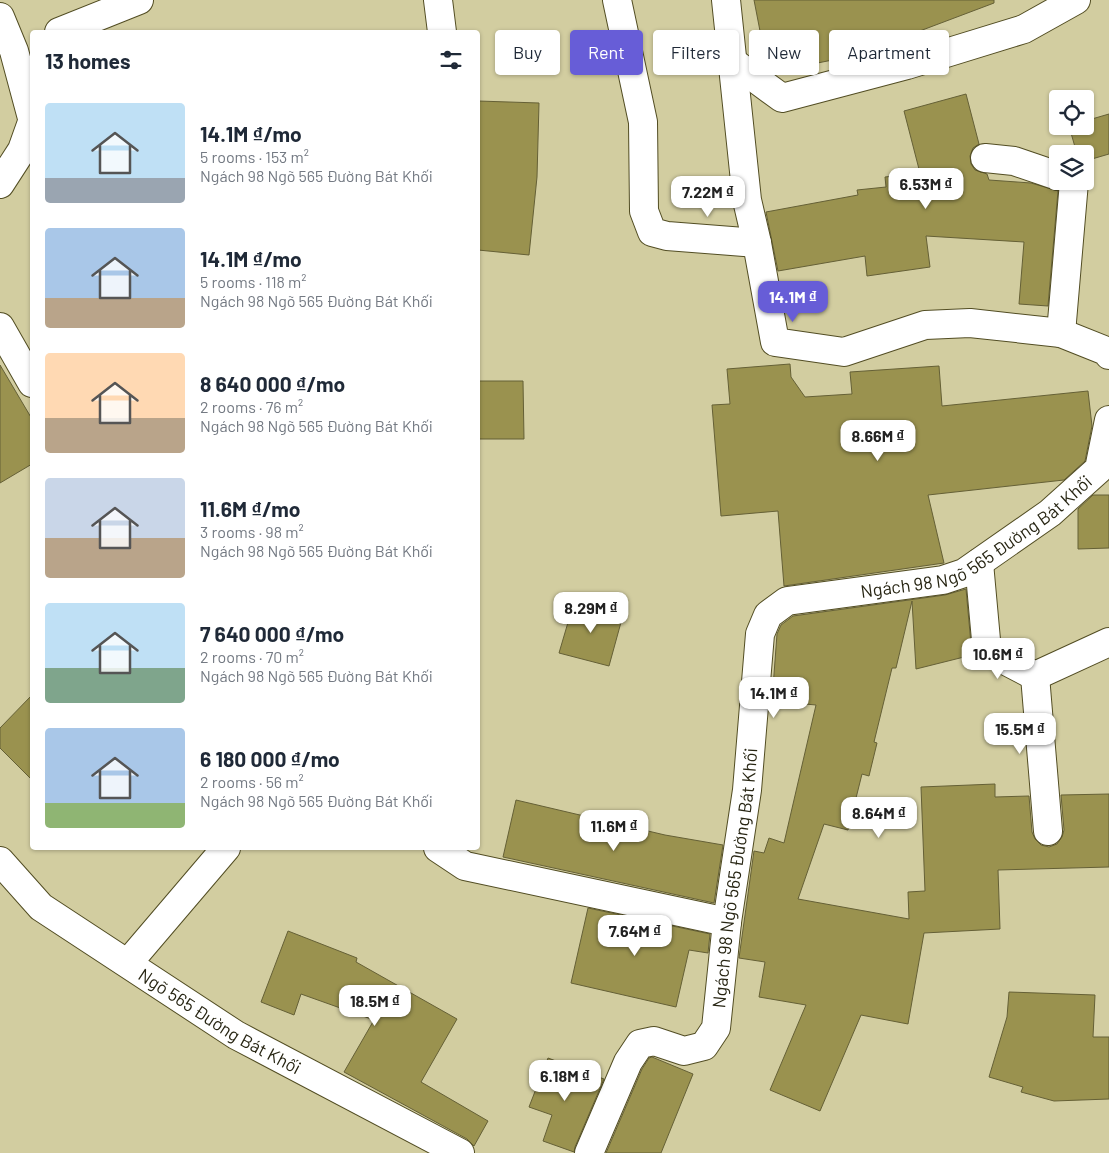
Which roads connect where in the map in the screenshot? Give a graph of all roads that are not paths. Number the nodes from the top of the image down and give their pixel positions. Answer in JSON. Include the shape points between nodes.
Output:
{"nodes":[{"id":1,"x":139,"y":0,"type":"edge"},
{"id":2,"x":438,"y":0,"type":"edge"},
{"id":3,"x":617,"y":0,"type":"edge"},
{"id":4,"x":726,"y":0,"type":"edge"},
{"id":5,"x":1076,"y":0,"type":"edge"},
{"id":6,"x":0,"y":17,"type":"edge"},
{"id":7,"x":64,"y":30,"type":"edge"},
{"id":8,"x":442,"y":30,"type":"edge"},
{"id":9,"x":729,"y":30,"type":"edge"},
{"id":10,"x":23,"y":47,"type":"edge"},
{"id":11,"x":739,"y":66,"type":"edge"},
{"id":12,"x":734,"y":75,"type":"edge"},
{"id":13,"x":30,"y":104,"type":"edge"},
{"id":14,"x":30,"y":126,"type":"edge"},
{"id":15,"x":985,"y":158,"type":"dead end"},
{"id":16,"x":1049,"y":173,"type":"edge"},
{"id":17,"x":0,"y":184,"type":"edge"},
{"id":18,"x":1073,"y":190,"type":"edge"},
{"id":19,"x":757,"y":243,"type":"junction"},
{"id":20,"x":0,"y":327,"type":"edge"},
{"id":21,"x":1062,"y":333,"type":"junction"},
{"id":22,"x":1108,"y":353,"type":"edge"},
{"id":23,"x":30,"y":379,"type":"edge"},
{"id":24,"x":1109,"y":420,"type":"edge"},
{"id":25,"x":979,"y":563,"type":"junction"},
{"id":26,"x":1109,"y":642,"type":"edge"},
{"id":27,"x":1035,"y":676,"type":"junction"},
{"id":28,"x":1048,"y":831,"type":"dead end"},
{"id":29,"x":224,"y":850,"type":"edge"},
{"id":30,"x":441,"y":850,"type":"edge"},
{"id":31,"x":0,"y":861,"type":"edge"},
{"id":32,"x":727,"y":922,"type":"junction"},
{"id":33,"x":128,"y":963,"type":"junction"},
{"id":34,"x":460,"y":1153,"type":"edge"},
{"id":35,"x":589,"y":1153,"type":"edge"}],
"edges":[{"from":1,"to":7,"type":"street"},
{"from":2,"to":8,"type":"street"},
{"from":3,"to":19,"type":"street","via":[[643,122],[644,212],[652,232]]},
{"from":4,"to":9,"type":"street"},
{"from":5,"to":11,"type":"street","via":[[1024,29],[907,65],[782,98]]},
{"from":6,"to":10,"type":"street"},
{"from":10,"to":13,"type":"street"},
{"from":12,"to":19,"type":"street","via":[[747,200]]},
{"from":14,"to":17,"type":"street","via":[[22,150]]},
{"from":15,"to":16,"type":"street","via":[[1014,161]]},
{"from":18,"to":21,"type":"street"},
{"from":19,"to":21,"type":"street","via":[[775,342],[844,352],[925,325],[970,323]]},
{"from":20,"to":23,"type":"street"},
{"from":21,"to":22,"type":"street"},
{"from":24,"to":25,"type":"street","name":"Ngách 98 Ngõ 565 Đường Bát Khối","via":[[1099,469],[1050,513]]},
{"from":25,"to":27,"type":"street","via":[[987,651]]},
{"from":25,"to":32,"type":"street","name":"Ngách 98 Ngõ 565 Đường Bát Khối","via":[[944,580],[787,601],[768,615],[760,634],[746,790]]},
{"from":26,"to":27,"type":"street"},
{"from":27,"to":28,"type":"street"},
{"from":29,"to":33,"type":"street"},
{"from":30,"to":32,"type":"street","via":[[465,866]]},
{"from":31,"to":33,"type":"street","name":"Ngõ 565 Đường Bát Khối","via":[[41,907]]},
{"from":32,"to":35,"type":"street","name":"Ngách 98 Ngõ 565 Đường Bát Khối","via":[[716,1028],[704,1046],[684,1051],[654,1041],[640,1044],[628,1062]]},
{"from":33,"to":34,"type":"street","name":"Ngõ 565 Đường Bát Khối","via":[[236,1035]]}]}
